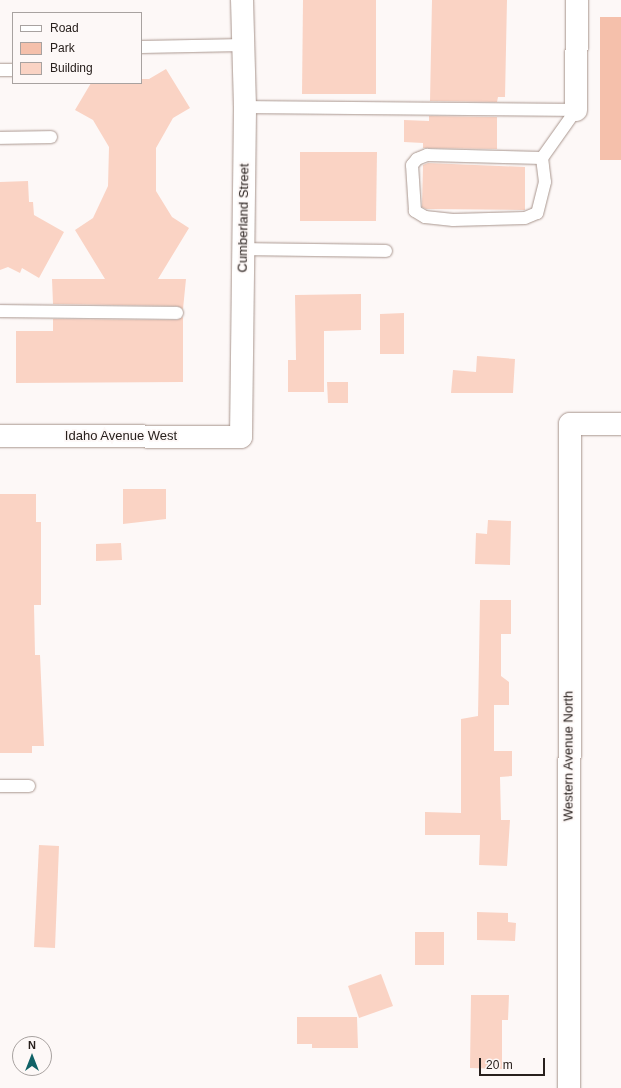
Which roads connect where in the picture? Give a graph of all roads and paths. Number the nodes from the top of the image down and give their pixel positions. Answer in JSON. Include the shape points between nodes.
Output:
{"nodes":[{"id":1,"x":242,"y":0,"type":"edge"},
{"id":2,"x":577,"y":0,"type":"edge"},
{"id":3,"x":244,"y":45,"type":"junction"},
{"id":4,"x":142,"y":47,"type":"edge"},
{"id":5,"x":0,"y":70,"type":"edge"},
{"id":6,"x":12,"y":70,"type":"edge"},
{"id":7,"x":245,"y":107,"type":"junction"},
{"id":8,"x":576,"y":110,"type":"junction"},
{"id":9,"x":51,"y":137,"type":"dead end"},
{"id":10,"x":0,"y":138,"type":"edge"},
{"id":11,"x":542,"y":158,"type":"junction"},
{"id":12,"x":243,"y":249,"type":"junction"},
{"id":13,"x":386,"y":251,"type":"dead end"},
{"id":14,"x":0,"y":311,"type":"edge"},
{"id":15,"x":177,"y":313,"type":"dead end"},
{"id":16,"x":621,"y":424,"type":"edge"},
{"id":17,"x":0,"y":436,"type":"edge"},
{"id":18,"x":242,"y":437,"type":"joint"},
{"id":19,"x":0,"y":786,"type":"edge"},
{"id":20,"x":29,"y":786,"type":"dead end"},
{"id":21,"x":569,"y":1088,"type":"edge"}],
"edges":[{"from":1,"to":3,"type":"street","name":"Cumberland Street"},
{"from":2,"to":8,"type":"street"},
{"from":3,"to":4,"type":"lane"},
{"from":3,"to":7,"type":"street","name":"Cumberland Street"},
{"from":5,"to":6,"type":"lane"},
{"from":7,"to":8,"type":"lane"},
{"from":7,"to":12,"type":"street","name":"Cumberland Street"},
{"from":8,"to":11,"type":"lane"},
{"from":9,"to":10,"type":"lane"},
{"from":11,"to":11,"type":"lane","via":[[427,156],[417,159],[412,165],[415,211],[425,218],[454,220],[525,218],[537,213],[545,182]]},
{"from":12,"to":13,"type":"lane"},
{"from":12,"to":18,"type":"street","name":"Cumberland Street"},
{"from":14,"to":15,"type":"lane"},
{"from":16,"to":21,"type":"street","name":"Western Avenue North","via":[[570,424]]},
{"from":17,"to":18,"type":"street","name":"Idaho Avenue West"},
{"from":19,"to":20,"type":"lane"}]}
